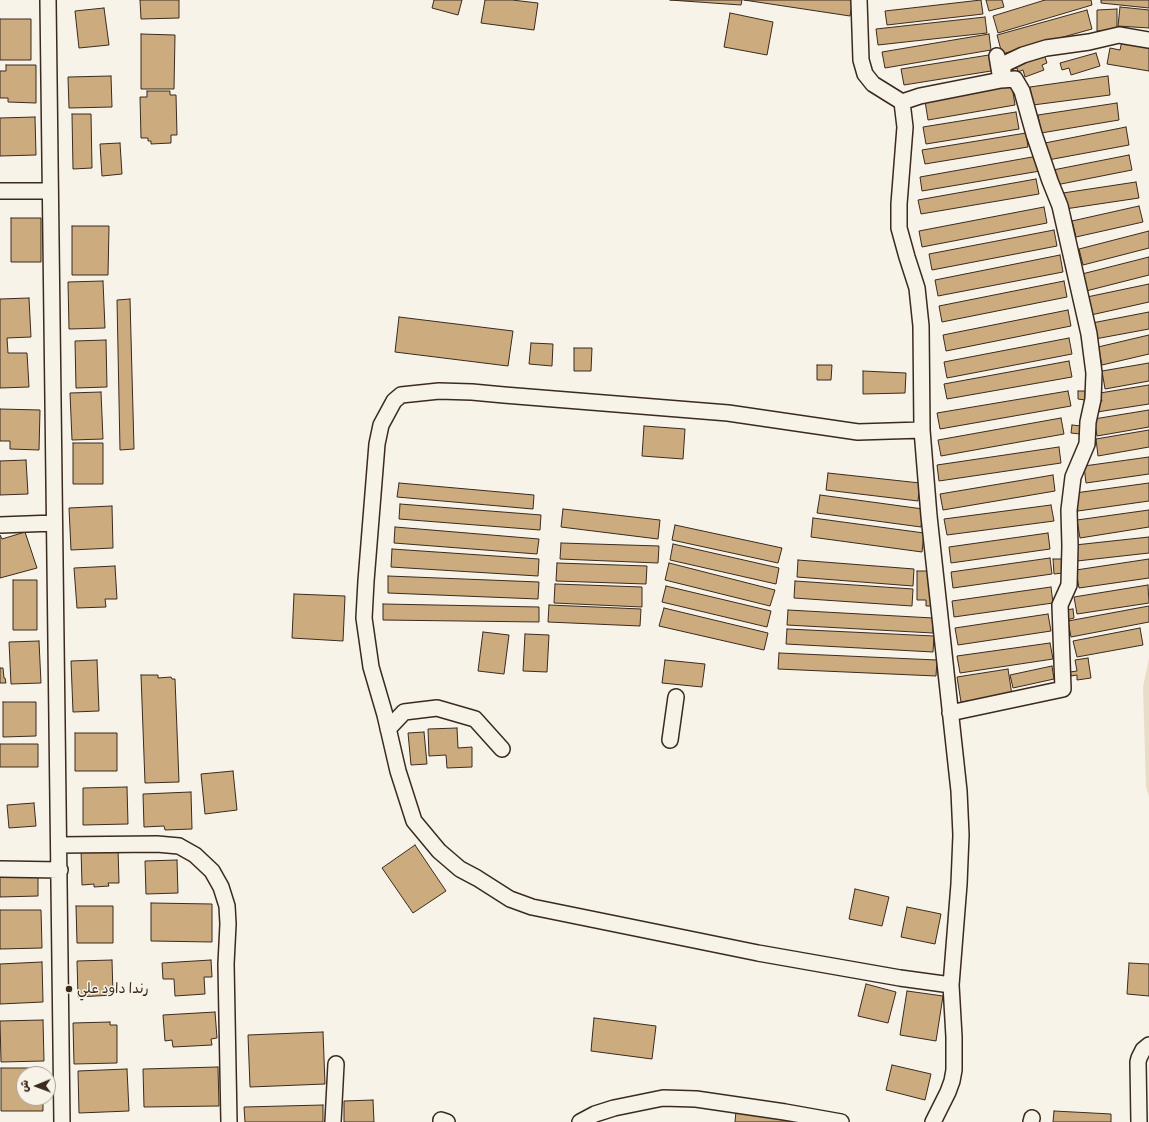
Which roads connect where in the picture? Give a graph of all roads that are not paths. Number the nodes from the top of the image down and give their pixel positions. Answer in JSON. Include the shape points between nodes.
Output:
{"nodes":[{"id":1,"x":48,"y":0,"type":"edge"},
{"id":2,"x":859,"y":0,"type":"edge"},
{"id":3,"x":1149,"y":40,"type":"edge"},
{"id":4,"x":997,"y":56,"type":"dead end"},
{"id":5,"x":1001,"y":80,"type":"junction"},
{"id":6,"x":902,"y":102,"type":"junction"},
{"id":7,"x":0,"y":191,"type":"edge"},
{"id":8,"x":50,"y":191,"type":"junction"},
{"id":9,"x":922,"y":430,"type":"junction"},
{"id":10,"x":54,"y":523,"type":"junction"},
{"id":11,"x":0,"y":524,"type":"edge"},
{"id":12,"x":676,"y":697,"type":"dead end"},
{"id":13,"x":950,"y":713,"type":"junction"},
{"id":14,"x":388,"y":729,"type":"junction"},
{"id":15,"x":670,"y":740,"type":"dead end"},
{"id":16,"x":502,"y":748,"type":"dead end"},
{"id":17,"x":59,"y":845,"type":"junction"},
{"id":18,"x":0,"y":869,"type":"edge"},
{"id":19,"x":60,"y":870,"type":"junction"},
{"id":20,"x":951,"y":985,"type":"junction"},
{"id":21,"x":1149,"y":1045,"type":"edge"},
{"id":22,"x":336,"y":1064,"type":"dead end"},
{"id":23,"x":62,"y":1122,"type":"edge"},
{"id":24,"x":229,"y":1122,"type":"edge"},
{"id":25,"x":333,"y":1122,"type":"edge"},
{"id":26,"x":441,"y":1122,"type":"edge"},
{"id":27,"x":447,"y":1122,"type":"edge"},
{"id":28,"x":580,"y":1122,"type":"edge"},
{"id":29,"x":841,"y":1122,"type":"edge"},
{"id":30,"x":933,"y":1122,"type":"edge"},
{"id":31,"x":1140,"y":1122,"type":"edge"}],
"edges":[{"from":1,"to":8,"type":"street"},
{"from":2,"to":6,"type":"street","via":[[861,60],[865,74],[873,84]]},
{"from":3,"to":5,"type":"street","via":[[1119,35],[1046,48],[1004,64]]},
{"from":4,"to":5,"type":"street"},
{"from":5,"to":6,"type":"street"},
{"from":5,"to":13,"type":"street","via":[[1015,79],[1022,91],[1034,134],[1060,206],[1089,334],[1094,373],[1093,399],[1087,444],[1073,477],[1069,510],[1069,585],[1060,605],[1063,689]]},
{"from":6,"to":9,"type":"street","via":[[905,127],[899,228],[917,288],[921,326]]},
{"from":7,"to":8,"type":"street"},
{"from":8,"to":10,"type":"street"},
{"from":9,"to":13,"type":"street"},
{"from":9,"to":14,"type":"street","via":[[858,432],[728,413],[472,392],[439,391],[401,395],[394,400],[381,425],[377,444],[364,618],[371,667]]},
{"from":10,"to":11,"type":"street"},
{"from":10,"to":17,"type":"street"},
{"from":12,"to":15,"type":"street"},
{"from":13,"to":20,"type":"street","via":[[961,835]]},
{"from":14,"to":16,"type":"street","via":[[404,712],[436,708],[475,719]]},
{"from":14,"to":20,"type":"street","via":[[414,821],[439,851],[460,869],[510,899],[532,907],[758,953]]},
{"from":17,"to":19,"type":"street"},
{"from":17,"to":24,"type":"street","via":[[179,846],[195,855],[212,871],[227,906]]},
{"from":18,"to":19,"type":"street"},
{"from":19,"to":23,"type":"street"},
{"from":20,"to":30,"type":"street","via":[[954,1070],[948,1092]]},
{"from":21,"to":31,"type":"street","via":[[1138,1062]]},
{"from":22,"to":25,"type":"street"},
{"from":26,"to":27,"type":"street"},
{"from":28,"to":29,"type":"street","via":[[614,1108],[663,1098],[696,1099]]}]}
